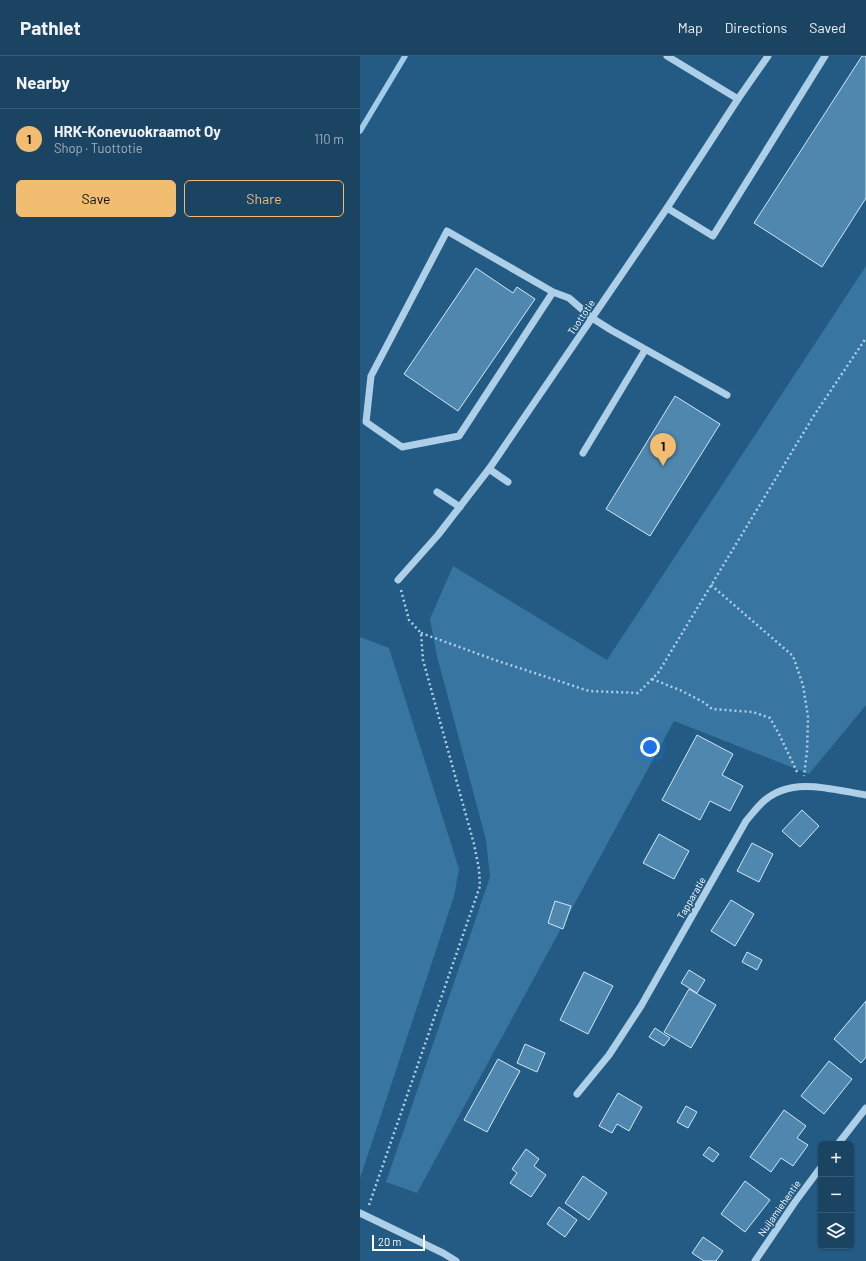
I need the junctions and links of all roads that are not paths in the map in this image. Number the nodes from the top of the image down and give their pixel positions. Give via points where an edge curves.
1 (768, 56) edge
2 (825, 56) edge
3 (669, 57) edge
4 (738, 99) junction
5 (667, 208) junction
6 (553, 292) junction
7 (592, 318) junction
8 (645, 350) junction
9 (727, 395) dead end
10 (583, 453) dead end
11 (488, 470) junction
12 (508, 482) dead end
13 (437, 492) dead end
14 (460, 507) junction
15 (398, 580) road end
16 (866, 795) edge
17 (577, 1094) dead end
18 (866, 1108) edge
19 (840, 1141) edge
20 (818, 1171) edge
21 (363, 1214) edge
22 (456, 1261) edge
23 (755, 1261) edge

1 - 4 street, Tuottotie
2 - 5 street via 714,236
3 - 4 street
4 - 5 street, Tuottotie
5 - 7 street, Tuottotie
6 - 6 street via 447,231 372,376 366,422 402,447 459,436
6 - 7 street via 569,298
7 - 8 street
7 - 11 street, Tuottotie
8 - 9 street
8 - 10 street
11 - 12 street
11 - 14 street, Tuottotie
13 - 14 street
14 - 15 street, Tuottotie
16 - 17 street, Tapparatie via 794,786 784,788 765,799 746,821 641,1006 609,1055
18 - 19 street
20 - 23 street, Nuijamiehentie
21 - 22 street

